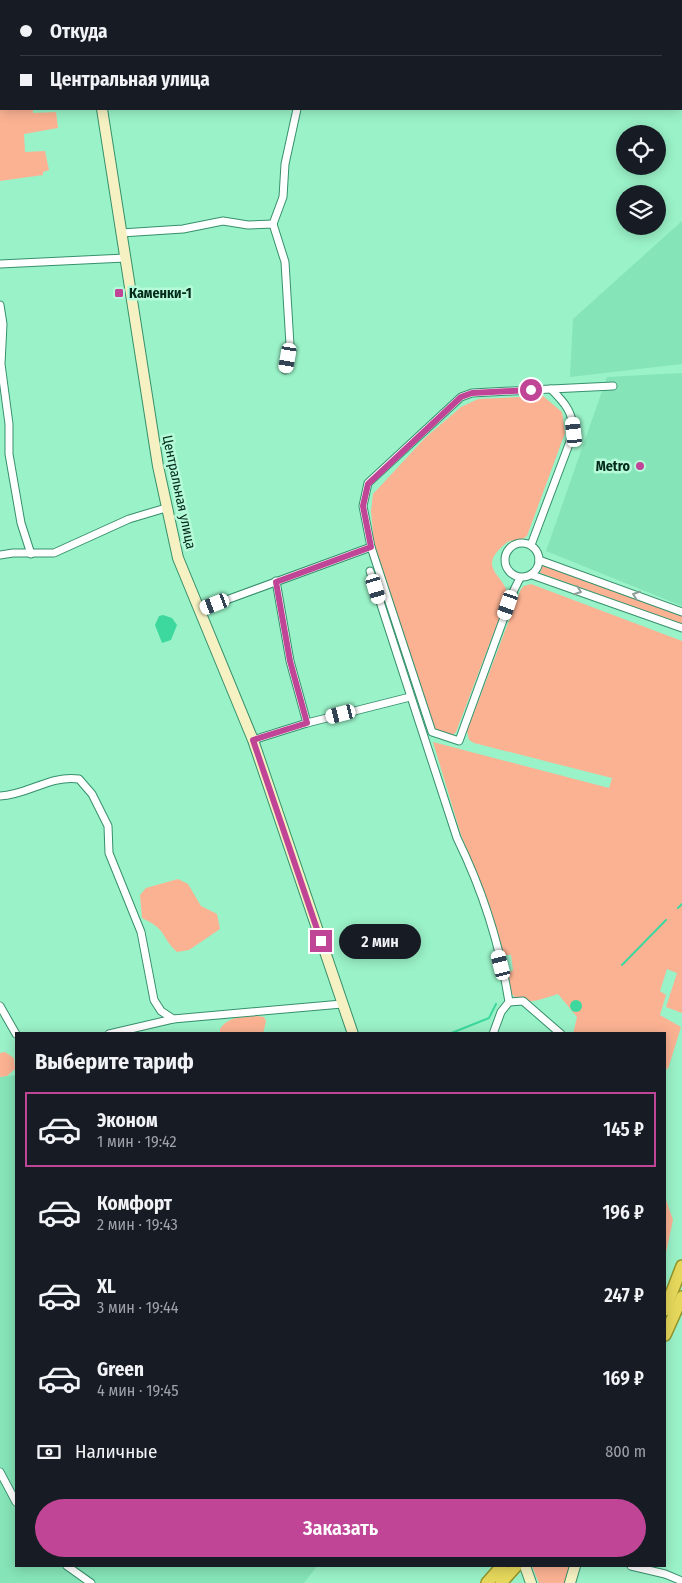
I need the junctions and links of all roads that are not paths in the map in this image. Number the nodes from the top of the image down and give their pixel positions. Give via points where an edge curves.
1 (102, 110) edge
2 (297, 110) edge
3 (273, 224) junction
4 (121, 233) junction
5 (125, 258) junction
6 (0, 264) edge
7 (0, 305) edge
8 (285, 370) dead end
9 (613, 386) dead end
10 (551, 389) junction
11 (166, 508) junction
12 (531, 545) junction
13 (371, 547) junction
14 (31, 554) junction
15 (0, 555) edge
16 (539, 560) junction
17 (370, 571) dead end
18 (532, 575) junction
19 (520, 578) junction
20 (276, 582) junction
21 (199, 610) junction
22 (682, 612) edge
23 (682, 628) edge
24 (410, 697) junction
25 (307, 723) junction
26 (253, 740) junction
27 (0, 796) edge
28 (509, 1002) junction
29 (342, 1004) junction
30 (0, 1006) edge
31 (173, 1019) junction
32 (118, 1032) edge
33 (352, 1032) edge
34 (494, 1032) edge
35 (559, 1032) edge
36 (15, 1033) edge
37 (682, 1266) edge
38 (682, 1297) edge
39 (666, 1307) edge
40 (666, 1333) edge
41 (0, 1472) edge
42 (15, 1500) edge
43 (68, 1567) edge
44 (501, 1567) edge
45 (515, 1567) edge
46 (525, 1567) edge
47 (575, 1567) edge
48 (635, 1567) edge
49 (682, 1581) edge
50 (89, 1583) edge
51 (487, 1583) edge
52 (501, 1583) edge
53 (531, 1583) edge
54 (570, 1583) edge

1 - 4 main road, Центральная улица
2 - 3 street via 285,164 283,197
3 - 4 street via 223,221 182,230
3 - 8 street via 286,262 290,346
4 - 5 main road, Центральная улица
5 - 6 street
5 - 11 main road, Центральная улица
7 - 14 street via 4,324 2,364 9,454 21,523
9 - 10 street
10 - 12 street via 568,405 574,432
10 - 13 street via 472,393 461,397 368,484 363,506
11 - 14 street via 129,519 54,553
11 - 21 main road, Центральная улица via 178,558
12 - 16 street via 536,549
12 - 19 street via 521,542 506,551 506,568
13 - 19 street via 432,732 459,741
13 - 20 street
14 - 15 street
16 - 18 street
22 -> 16 street
17 - 24 street
18 - 19 street
18 -> 23 street
20 - 21 street
20 - 25 street via 290,661
21 - 26 main road, Центральная улица
24 - 25 street
24 - 28 street via 457,838 485,903
25 - 26 street
26 - 29 main road, Центральная улица
27 - 31 street via 24,792 45,782 71,778 79,779 92,794 108,826 109,853 141,932 154,1000 161,1011
28 - 34 street via 501,1012
28 - 35 street via 523,1001
29 - 31 street
29 - 33 main road, Центральная улица
30 - 36 street
31 - 32 street
37 - 39 highway
38 - 40 highway
41 - 42 street
43 - 50 street
44 - 51 highway
45 - 52 highway
46 - 53 main road
47 - 54 main road
48 - 49 street

